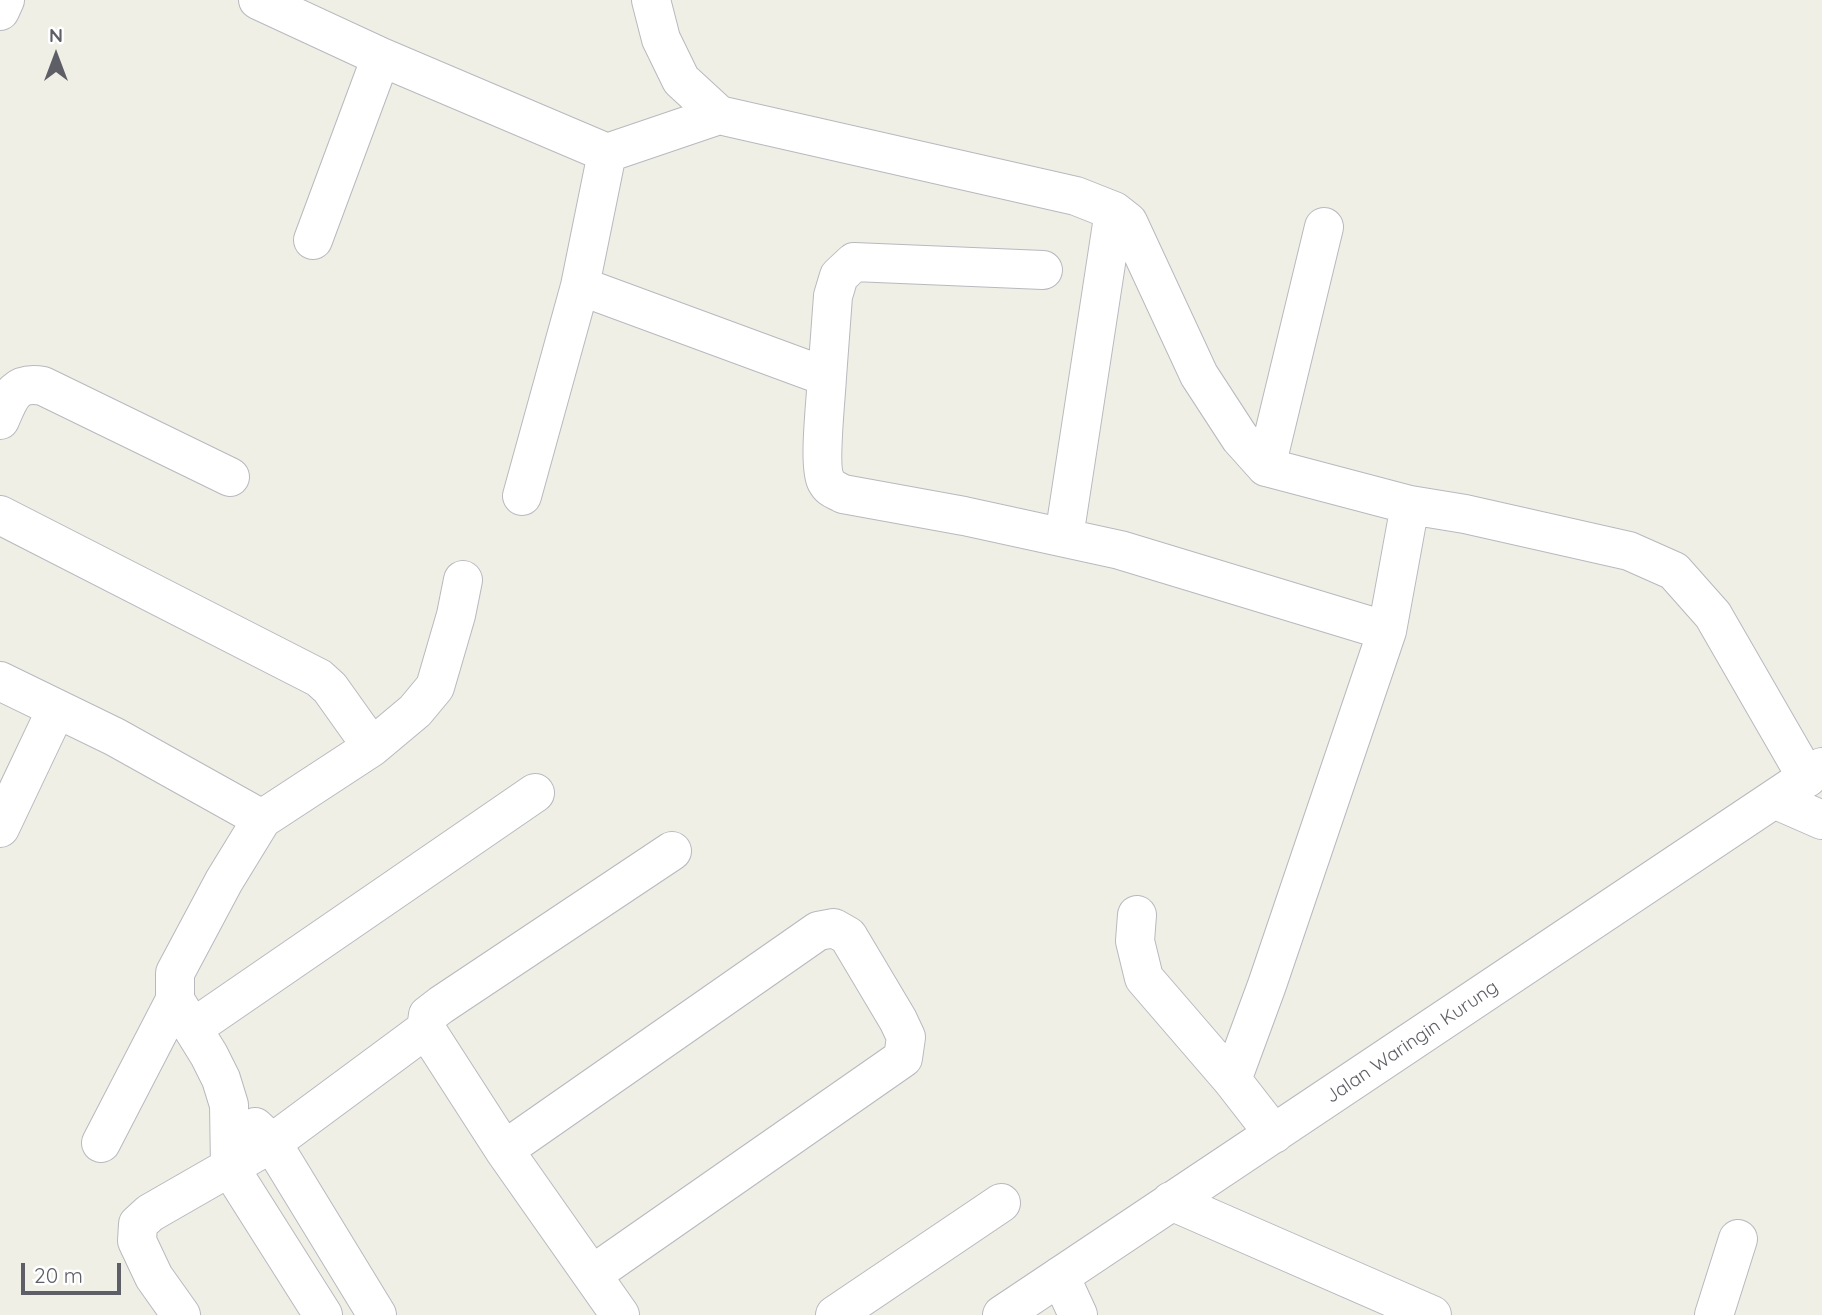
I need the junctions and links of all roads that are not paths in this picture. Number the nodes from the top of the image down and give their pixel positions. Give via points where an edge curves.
1 (5, 0) edge
2 (258, 0) edge
3 (651, 0) edge
4 (0, 11) edge
5 (381, 57) junction
6 (719, 115) junction
7 (607, 153) junction
8 (1114, 211) junction
9 (1324, 227) dead end
10 (313, 240) dead end
11 (1043, 270) dead end
12 (580, 286) junction
13 (827, 377) junction
14 (0, 420) edge
15 (1266, 467) junction
16 (230, 477) dead end
17 (522, 496) dead end
18 (1410, 505) junction
19 (0, 515) edge
20 (1064, 537) junction
21 (463, 580) dead end
22 (1387, 631) junction
23 (0, 681) edge
24 (56, 710) junction
25 (372, 747) junction
26 (1814, 772) edge
27 (535, 793) dead end
28 (1774, 799) junction
29 (262, 820) junction
30 (1822, 820) edge
31 (0, 828) edge
32 (671, 851) dead end
33 (1137, 915) dead end
34 (184, 1014) junction
35 (426, 1029) junction
36 (1233, 1080) junction
37 (229, 1105) junction
38 (1274, 1134) junction
39 (101, 1143) dead end
40 (272, 1143) junction
41 (504, 1150) junction
42 (230, 1168) junction
43 (1171, 1200) junction
44 (1001, 1203) dead end
45 (1738, 1239) dead end
46 (593, 1275) junction
47 (1044, 1294) edge
48 (181, 1315) edge
49 (323, 1315) edge
50 (377, 1315) edge
51 (620, 1315) edge
52 (835, 1315) edge
53 (1002, 1315) edge
54 (1078, 1315) edge
55 (1432, 1315) edge
56 (1714, 1315) edge

1 - 4 street
2 - 5 street
3 - 6 street via 661,39 681,80
5 - 7 street
5 - 10 street
6 - 7 street
6 - 8 street via 1076,196
7 - 12 street
8 - 15 street via 1128,222 1199,375 1240,438
8 - 20 street
9 - 15 street
11 - 13 street via 854,262 839,276 833,296
12 - 13 street
12 - 17 street
13 - 20 street via 822,464 831,489
14 - 16 street via 15,391 23,386 43,386
15 - 18 street
18 - 22 street
18 - 26 street via 1629,551 1674,571 1713,615
19 - 25 street via 319,678
20 - 22 street
21 - 25 street via 435,687 415,711
22 - 36 street
23 - 24 street
24 - 29 street via 115,737
24 - 31 street
25 - 29 street
26 - 28 street, Jalan Waringin Kurung
27 - 34 street
28 - 30 street
28 - 38 street, Jalan Waringin Kurung
29 - 34 street via 175,973 173,987
32 - 35 street via 441,1005 428,1015
33 - 36 street via 1135,941 1144,978
34 - 37 street via 221,1079
34 - 39 street
35 - 40 street
35 - 41 street
36 - 38 street
37 - 40 street
37 - 42 street
38 - 43 street, Jalan Waringin Kurung
40 - 42 street
40 - 50 street
41 - 46 street
41 - 46 street via 818,931 834,928 848,936 906,1037 903,1058
42 - 48 street via 138,1224 136,1241
42 - 49 street
43 - 47 street, Jalan Waringin Kurung
43 - 55 street
44 - 52 street
45 - 56 street
46 - 51 street
47 - 53 street, Jalan Waringin Kurung
47 - 54 street

